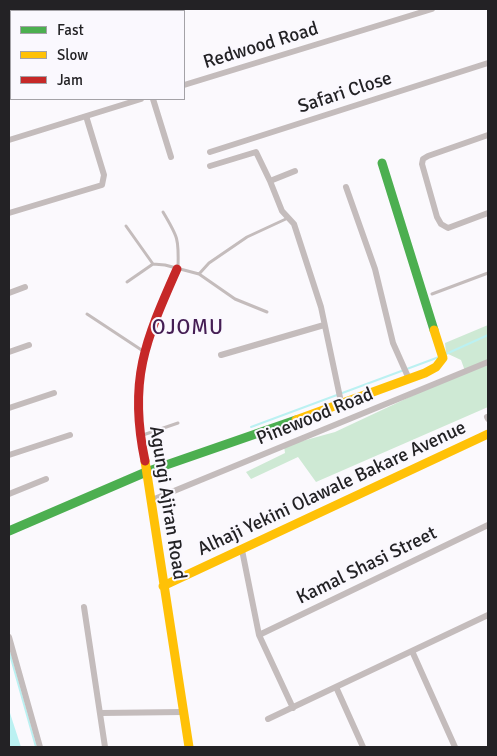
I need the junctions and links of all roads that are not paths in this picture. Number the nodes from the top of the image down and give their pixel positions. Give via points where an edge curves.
1 (432, 9) edge
2 (488, 63) edge
3 (185, 86) edge
4 (138, 100) edge
5 (153, 100) edge
6 (86, 116) junction
7 (488, 135) edge
8 (9, 140) edge
9 (210, 152) dead end
10 (171, 157) dead end
11 (382, 163) dead end
12 (210, 166) dead end
13 (295, 172) dead end
14 (270, 181) junction
15 (346, 187) dead end
16 (164, 212) dead end
17 (9, 213) edge
18 (488, 213) edge
19 (289, 218) junction
20 (126, 226) dead end
21 (153, 264) junction
22 (178, 269) junction
23 (488, 272) edge
24 (199, 274) junction
25 (127, 282) dead end
26 (25, 287) dead end
27 (9, 293) edge
28 (432, 294) dead end
29 (268, 312) dead end
30 (87, 314) dead end
31 (324, 325) junction
32 (29, 345) dead end
33 (143, 351) junction
34 (9, 352) edge
35 (221, 355) dead end
36 (488, 362) edge
37 (406, 373) junction
38 (54, 393) dead end
39 (341, 402) junction
40 (9, 408) edge
41 (178, 423) dead end
42 (488, 434) edge
43 (70, 435) dead end
44 (140, 436) junction
45 (9, 455) edge
46 (146, 472) junction
47 (46, 479) dead end
48 (9, 494) edge
49 (152, 500) junction
50 (488, 525) edge
51 (9, 531) edge
52 (242, 550) junction
53 (163, 586) junction
54 (84, 607) dead end
55 (488, 617) edge
56 (259, 635) junction
57 (9, 637) edge
58 (412, 651) junction
59 (336, 687) junction
60 (293, 708) junction
61 (183, 712) junction
62 (102, 713) junction
63 (268, 719) dead end
64 (40, 747) edge
65 (105, 747) edge
66 (189, 747) edge
67 (363, 747) edge
68 (455, 747) edge

1 - 3 street, Redwood Road
2 - 9 street, Safari Close
4 - 6 street
5 - 10 street
6 - 8 street
6 - 17 street via 104,175 102,185
7 - 18 street via 428,156 422,164 441,224 448,228
11 - 37 street via 442,355 436,367
12 - 14 street via 256,152
13 - 14 street
14 - 19 street via 282,211
15 - 37 street via 375,269 393,343
16 - 22 lane via 177,235
19 - 24 lane via 247,238 209,263
19 - 31 street via 294,224
20 - 21 lane
21 - 22 lane
21 - 25 lane
22 - 24 lane
22 - 33 street, Agungi Ajiran Road
23 - 28 lane
24 - 29 lane via 235,299
26 - 27 street
30 - 33 lane
31 - 35 street
31 - 39 street
32 - 34 street
33 - 44 street, Agungi Ajiran Road via 137,398
36 - 49 street, Pinewood Road
37 - 39 street
38 - 40 street
39 - 46 street
41 - 44 lane
42 - 52 street, Alhaji Yekini Olawale Bakare Avenue
43 - 45 street
44 - 46 street, Agungi Ajiran Road
46 - 49 street, Agungi Ajiran Road
46 - 51 street
47 - 48 street
49 - 53 street, Agungi Ajiran Road
50 - 56 street, Kamal Shasi Street
52 - 53 street, Alhaji Yekini Olawale Bakare Avenue
52 - 56 street
53 - 61 street, Agungi Ajiran Road
54 - 62 street
55 - 58 street
56 - 60 street
57 - 64 street
58 - 59 street
58 - 68 street
59 - 60 street
59 - 67 street
60 - 63 street
61 - 62 street
61 - 66 street, Agungi Ajiran Road
62 - 65 street

